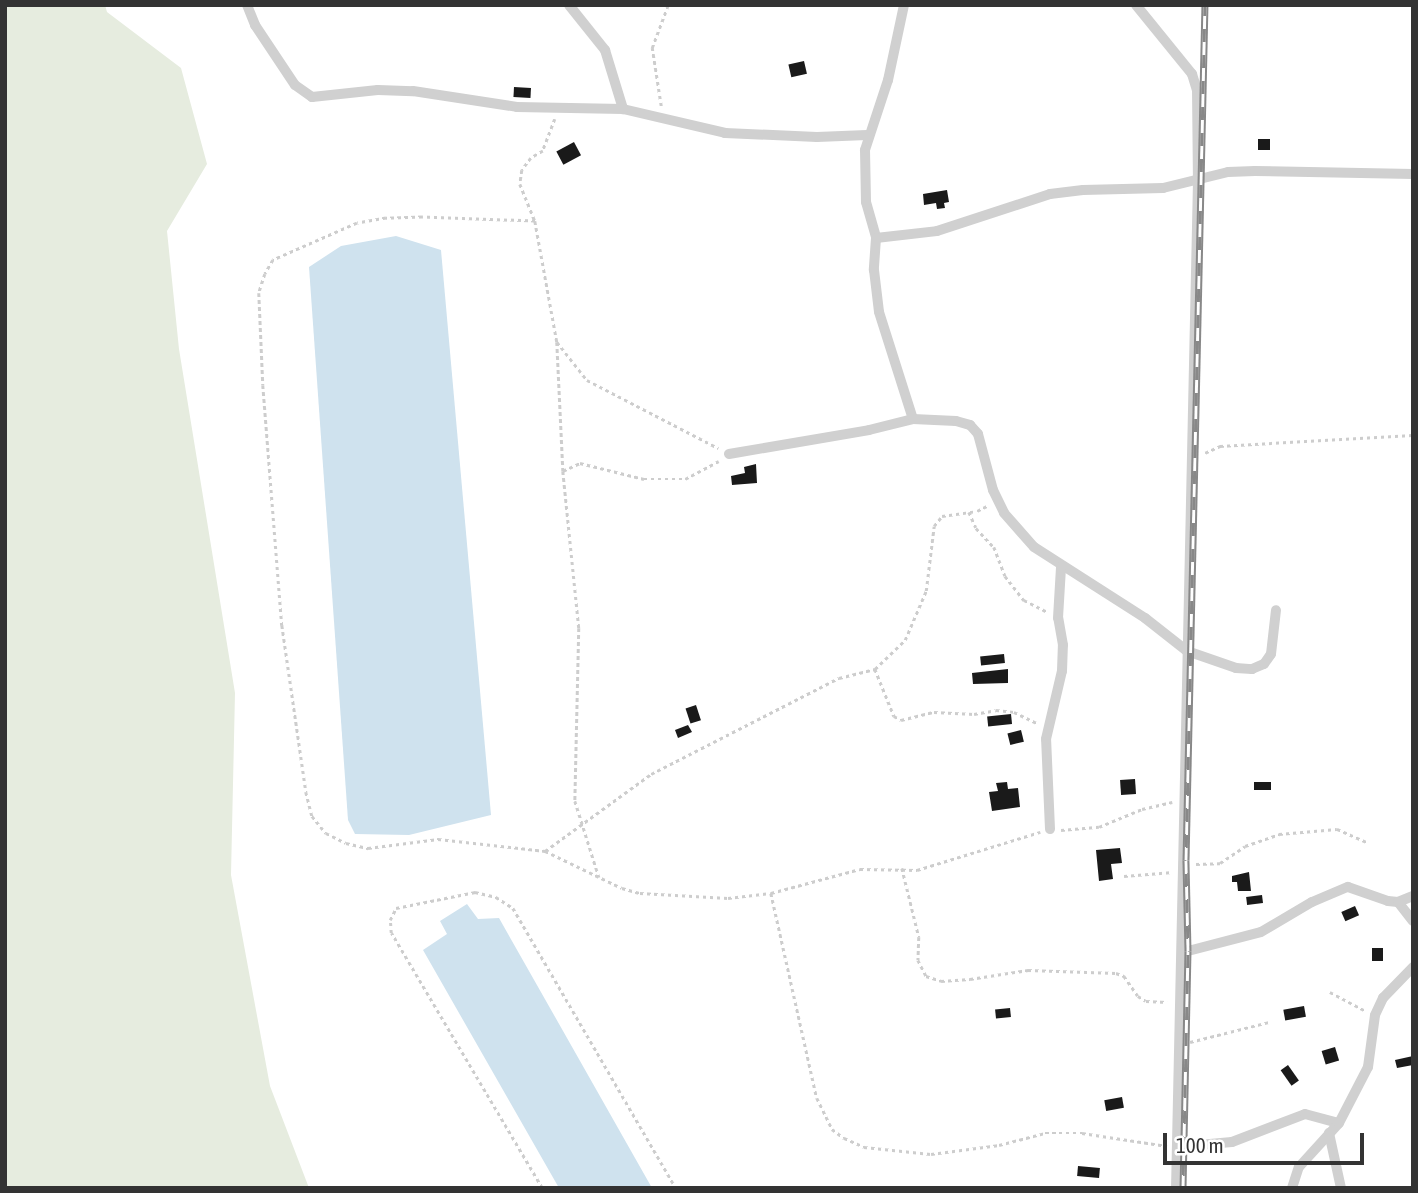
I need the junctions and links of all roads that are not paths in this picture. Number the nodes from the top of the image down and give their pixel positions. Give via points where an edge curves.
1 (247, 5) edge
2 (569, 5) edge
3 (904, 5) edge
4 (1136, 5) edge
5 (623, 109) junction
6 (867, 135) junction
7 (1413, 174) edge
8 (1198, 181) junction
9 (876, 238) junction
10 (913, 419) junction
11 (729, 454) road end
12 (1061, 567) junction
13 (1276, 610) dead end
14 (1187, 651) junction
15 (1049, 829) dead end
16 (1413, 896) edge
17 (1398, 902) junction
18 (1413, 921) edge
19 (1182, 949) junction
20 (1413, 967) edge
21 (1339, 1123) junction
22 (1329, 1132) junction
23 (1177, 1147) junction
24 (1176, 1188) edge
25 (1292, 1188) edge
26 (1342, 1188) edge

1 - 5 street via 295,85 312,97 405,91 517,107
2 - 5 street via 605,50
3 - 6 street via 888,80
4 - 8 street via 1192,74 1197,90
5 - 6 street via 725,133
6 - 9 street via 866,202
7 - 8 street via 1255,171 1228,172
8 - 9 street via 1163,188 1051,194 964,225
8 - 14 street
9 - 10 street via 879,312
10 - 11 street
10 - 12 street via 970,425 978,434 987,476 1004,513 1034,547
12 - 14 street via 1145,618
12 - 15 street via 1062,671 1047,728
13 - 14 street via 1271,654 1264,664 1236,668
14 - 19 street
16 - 17 street
17 - 18 street
17 - 19 street via 1348,887 1268,929
19 - 23 street
20 - 21 street via 1392,985 1374,1014 1368,1067
21 - 22 street
21 - 23 street via 1305,1114 1232,1142
22 - 25 street via 1299,1167
22 - 26 street
23 - 24 street

